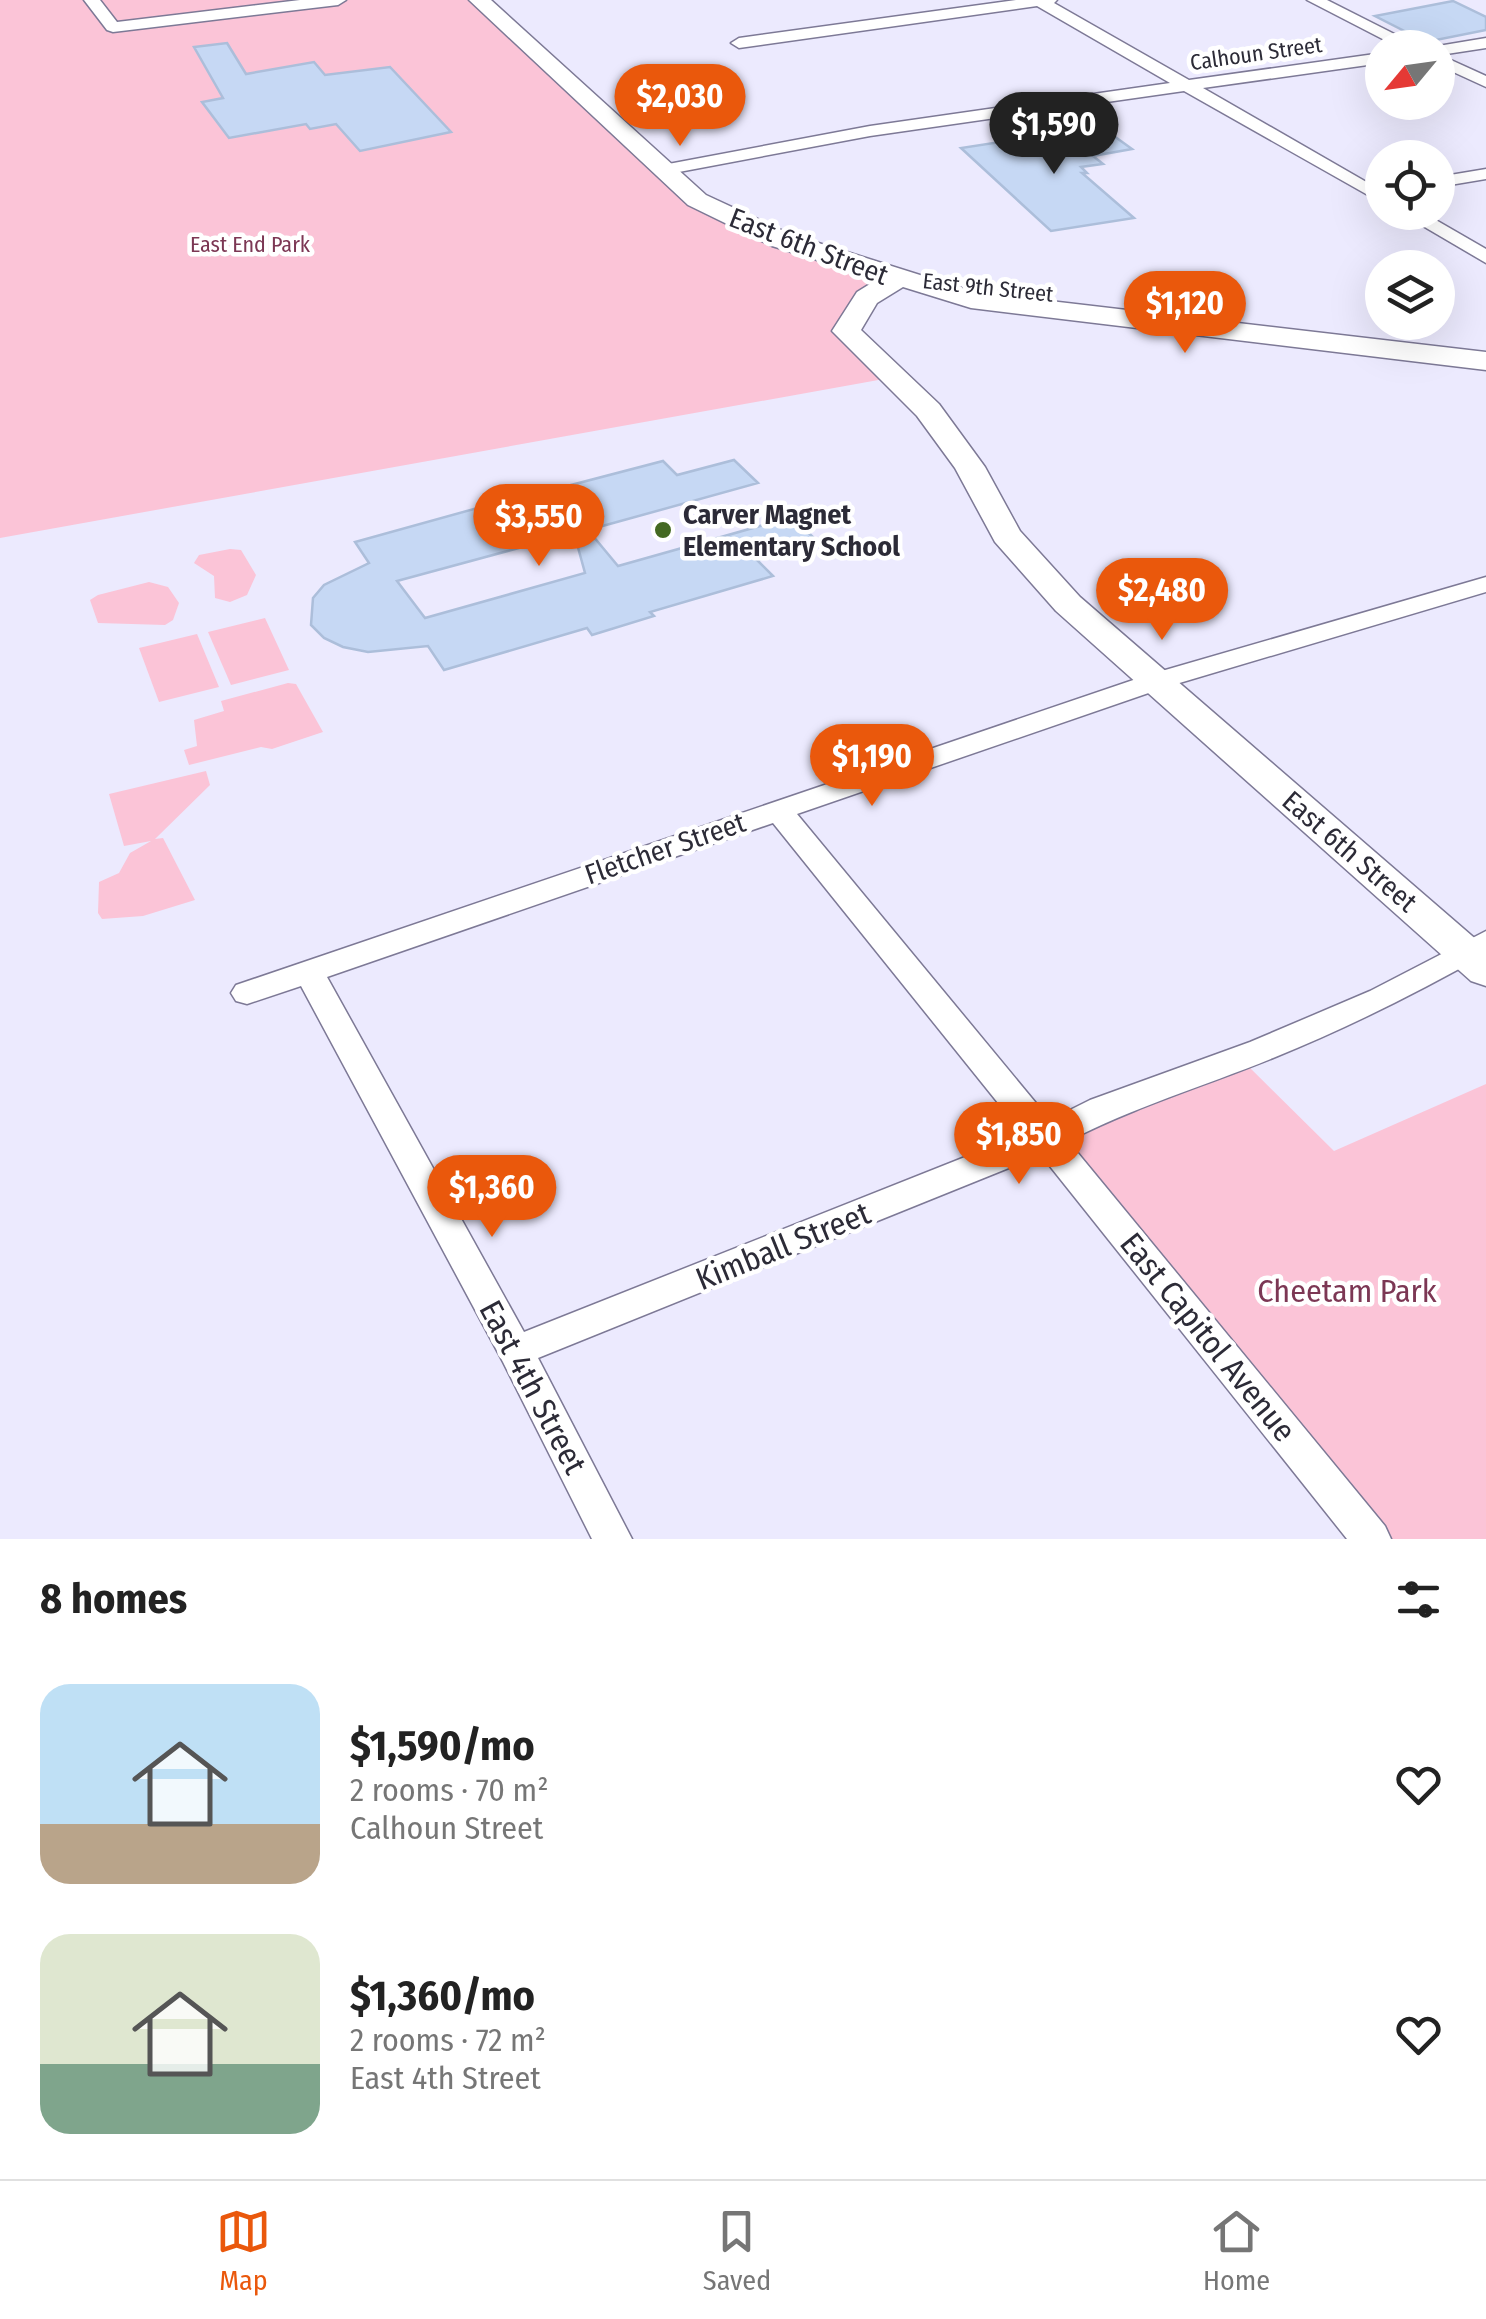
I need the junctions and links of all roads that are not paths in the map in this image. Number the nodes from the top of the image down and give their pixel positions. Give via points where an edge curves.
1 (92, 0) edge
2 (338, 0) edge
3 (479, 0) edge
4 (1049, 0) edge
5 (1315, 0) edge
6 (1038, 1) edge
7 (1377, 30) edge
8 (739, 43) dead end
9 (1486, 43) edge
10 (1455, 48) edge
11 (1365, 60) edge
12 (1455, 67) edge
13 (1486, 82) edge
14 (1187, 86) junction
15 (663, 170) junction
16 (1486, 174) edge
17 (1455, 179) edge
18 (1365, 186) edge
19 (1439, 230) edge
20 (1486, 257) edge
21 (900, 277) junction
22 (1486, 344) edge
23 (1486, 361) edge
24 (1486, 584) edge
25 (1157, 681) junction
26 (778, 810) junction
27 (1478, 954) edge
28 (310, 973) junction
29 (246, 993) dead end
30 (1044, 1140) junction
31 (516, 1351) junction
32 (612, 1539) edge
33 (1371, 1539) edge

1 - 2 street via 114,27
3 - 15 main road, East 6th Street
4 - 6 street
5 - 7 street
6 - 8 street
6 - 14 street
9 - 10 street
11 - 14 street, Calhoun Street
12 - 13 street
14 - 15 street, Calhoun Street
14 - 18 street
15 - 21 main road, East 6th Street via 697,200 781,240
16 - 17 street
19 - 20 street
21 - 22 main road, East 9th Street
21 - 23 main road, East 9th Street via 971,300
21 - 25 main road, East 6th Street via 867,298 846,331 951,438 1000,526 1034,569
24 - 25 street, Fletcher Street
25 - 26 street, Fletcher Street
25 - 27 main road, East 6th Street
26 - 28 street, Fletcher Street
26 - 30 street, East Capitol Avenue
27 - 30 street, Kimball Street
28 - 29 street, Fletcher Street
28 - 31 street, East 4th Street
30 - 31 street, Kimball Street
30 - 33 street, East Capitol Avenue
31 - 32 street, East 4th Street

